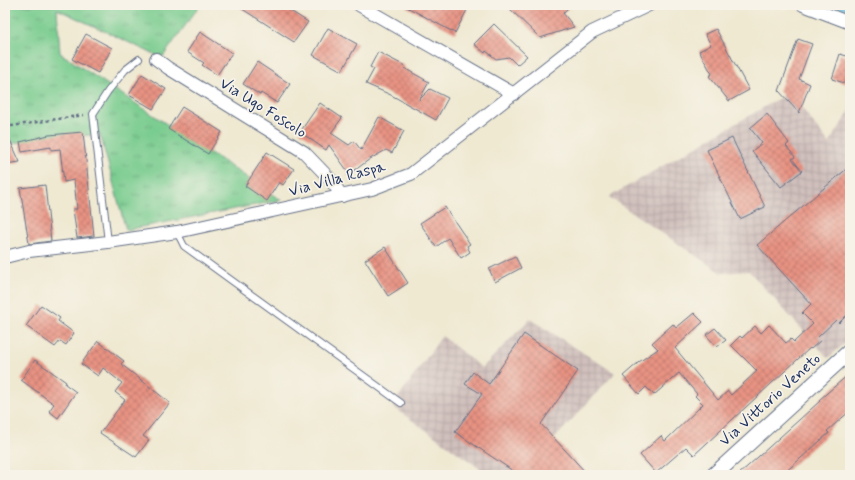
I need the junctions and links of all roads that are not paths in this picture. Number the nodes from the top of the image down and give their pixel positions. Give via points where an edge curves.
1 (359, 5) edge
2 (649, 5) edge
3 (803, 5) edge
4 (850, 23) edge
5 (139, 59) dead end
6 (156, 59) dead end
7 (514, 94) junction
8 (342, 196) junction
9 (177, 232) junction
10 (108, 242) junction
11 (5, 257) edge
12 (850, 351) edge
13 (401, 403) dead end
14 (714, 475) edge

1 - 7 street
2 - 7 street, Via Villa Raspa via 592,32
3 - 4 street
5 - 10 lane via 125,70 93,114
6 - 8 street, Via Ugo Foscolo via 304,152 330,179
7 - 8 street, Via Villa Raspa via 411,174 372,189
8 - 9 street, Via Villa Raspa
9 - 10 street, Via Villa Raspa
9 - 13 lane via 184,246
10 - 11 street, Via Villa Raspa
12 - 14 street, Via Vittorio Veneto

